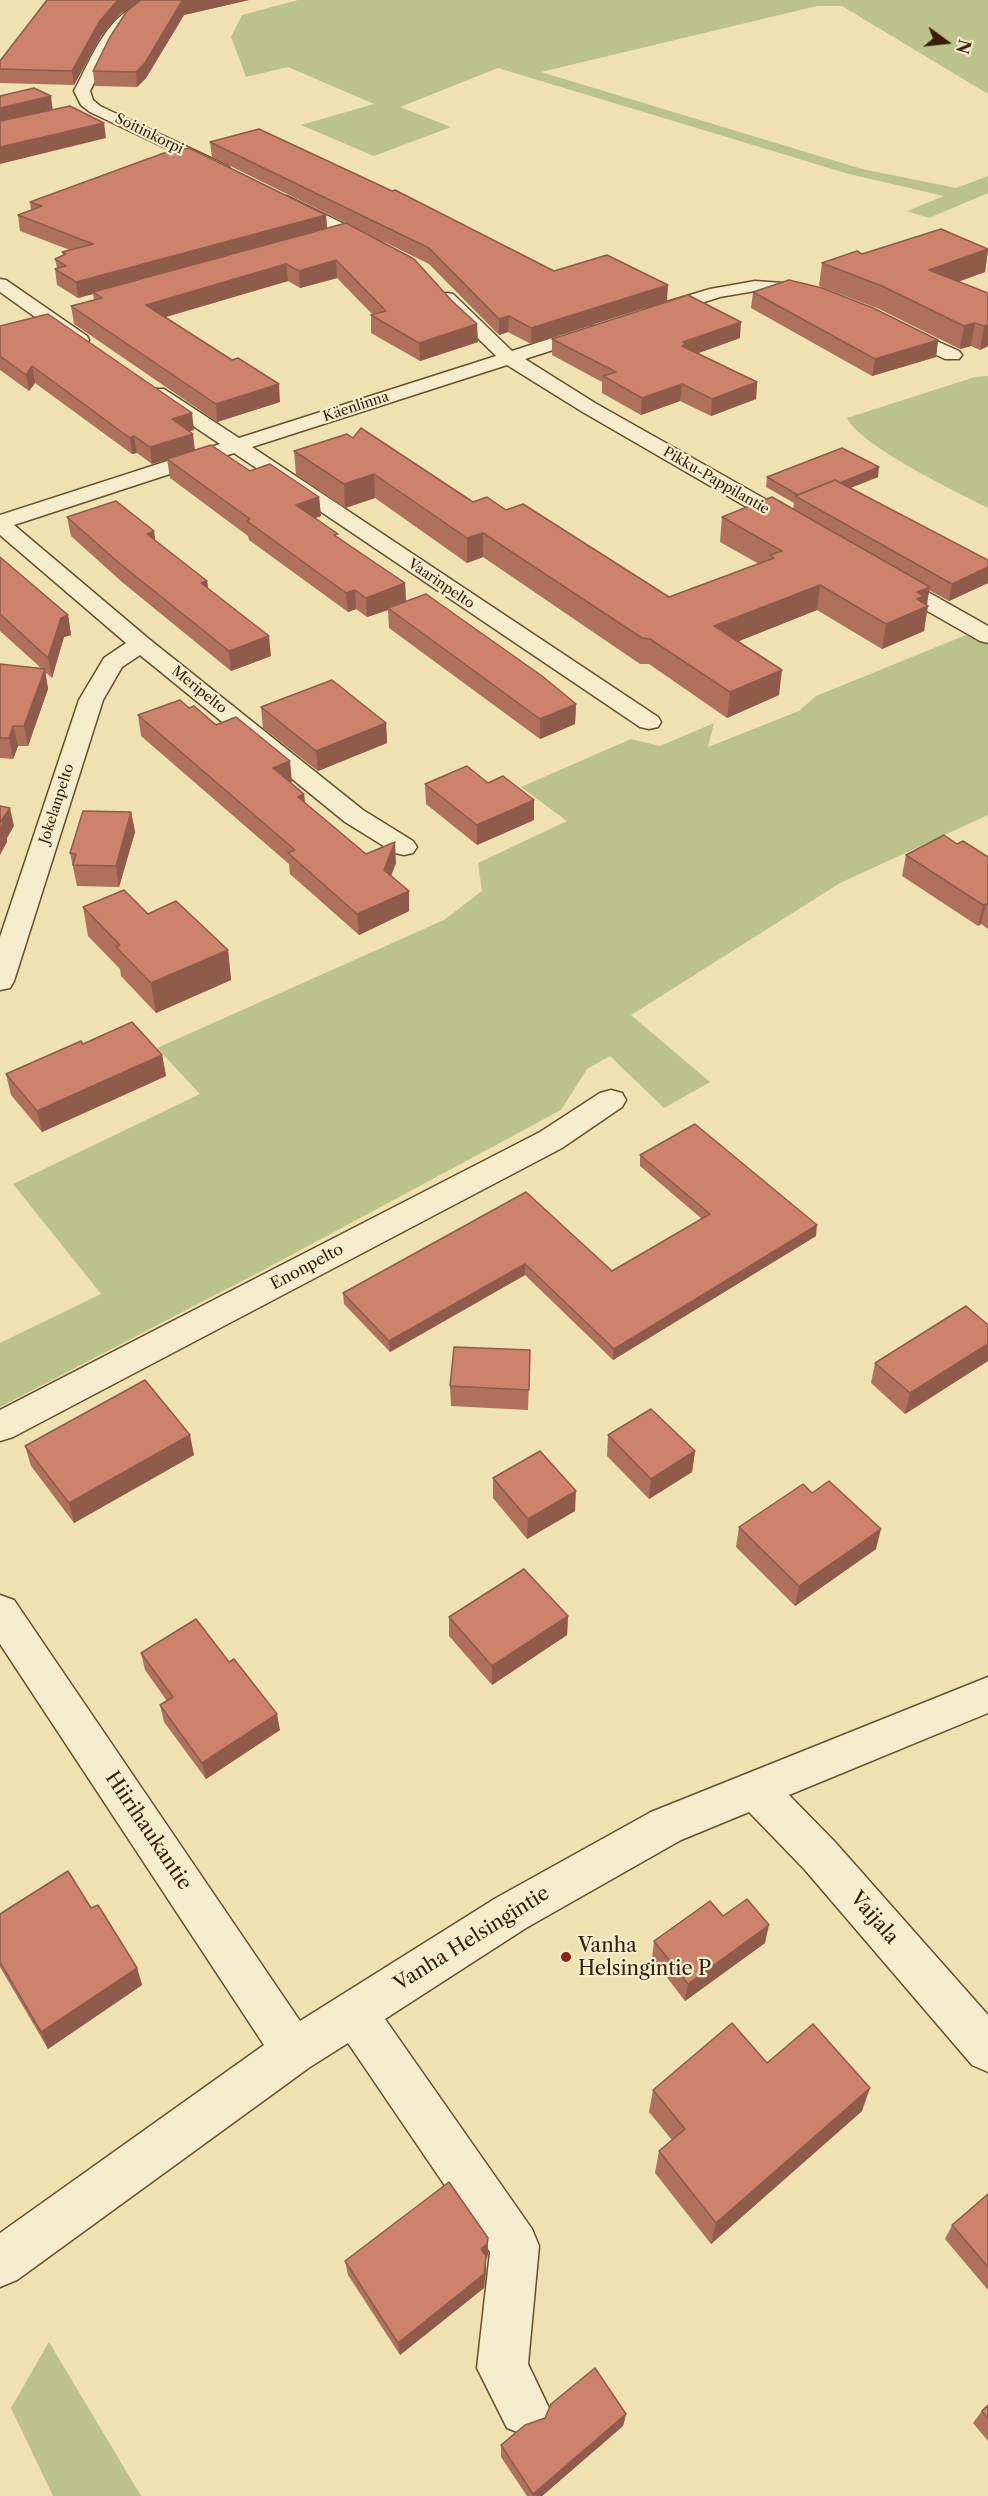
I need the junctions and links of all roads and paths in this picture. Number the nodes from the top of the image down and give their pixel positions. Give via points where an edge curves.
1 (164, 0) edge
2 (95, 109) junction
3 (74, 114) edge
4 (232, 174) edge
5 (274, 195) edge
6 (349, 232) junction
7 (319, 239) edge
8 (391, 254) edge
9 (0, 285) edge
10 (437, 288) edge
11 (839, 303) edge
12 (69, 309) dead end
13 (46, 316) junction
14 (633, 319) edge
15 (23, 322) edge
16 (880, 322) edge
17 (610, 326) edge
18 (93, 348) edge
19 (952, 355) dead end
20 (509, 358) junction
21 (140, 381) edge
22 (234, 446) junction
23 (0, 523) edge
24 (815, 537) edge
25 (866, 566) edge
26 (988, 636) edge
27 (141, 644) junction
28 (649, 722) dead end
29 (404, 847) dead end
30 (0, 981) edge
31 (611, 1100) dead end
32 (0, 1427) edge
33 (0, 1612) edge
34 (988, 1695) edge
35 (756, 1791) junction
36 (354, 2013) junction
37 (988, 2049) edge
38 (294, 2051) junction
39 (0, 2263) edge
40 (525, 2410) dead end

1 - 2 street, Soitinkorpi via 126,15 106,44 82,91 86,102
2 - 3 street
2 - 4 street, Soitinkorpi
5 - 6 street
6 - 7 street
6 - 8 street
9 - 13 street
10 - 20 street
11 - 14 street via 803,290 765,284 712,293
12 - 13 street
13 - 15 street
13 - 18 street
16 - 19 street
17 - 20 street, Käenlinna
20 - 22 street, Käenlinna
20 - 24 street, Pikku-Pappilantie
21 - 22 street, Vaarinpelto
22 - 23 street, Käenlinna
22 - 28 street, Vaarinpelto
23 - 27 street, Meripelto
25 - 26 street
27 - 29 street, Meripelto via 354,816
27 - 30 street, Jokelanpelto via 112,663 91,700
31 - 32 street, Enonpelto via 551,1140
33 - 38 street, Hiirihaukantie
34 - 35 street, Vanha Helsingintie
35 - 36 street, Vanha Helsingintie via 656,1832 511,1913
35 - 37 street, Vaijala via 820,1856
36 - 38 street, Vanha Helsingintie
36 - 40 street via 515,2246 502,2368
38 - 39 street, Vanha Helsingintie

